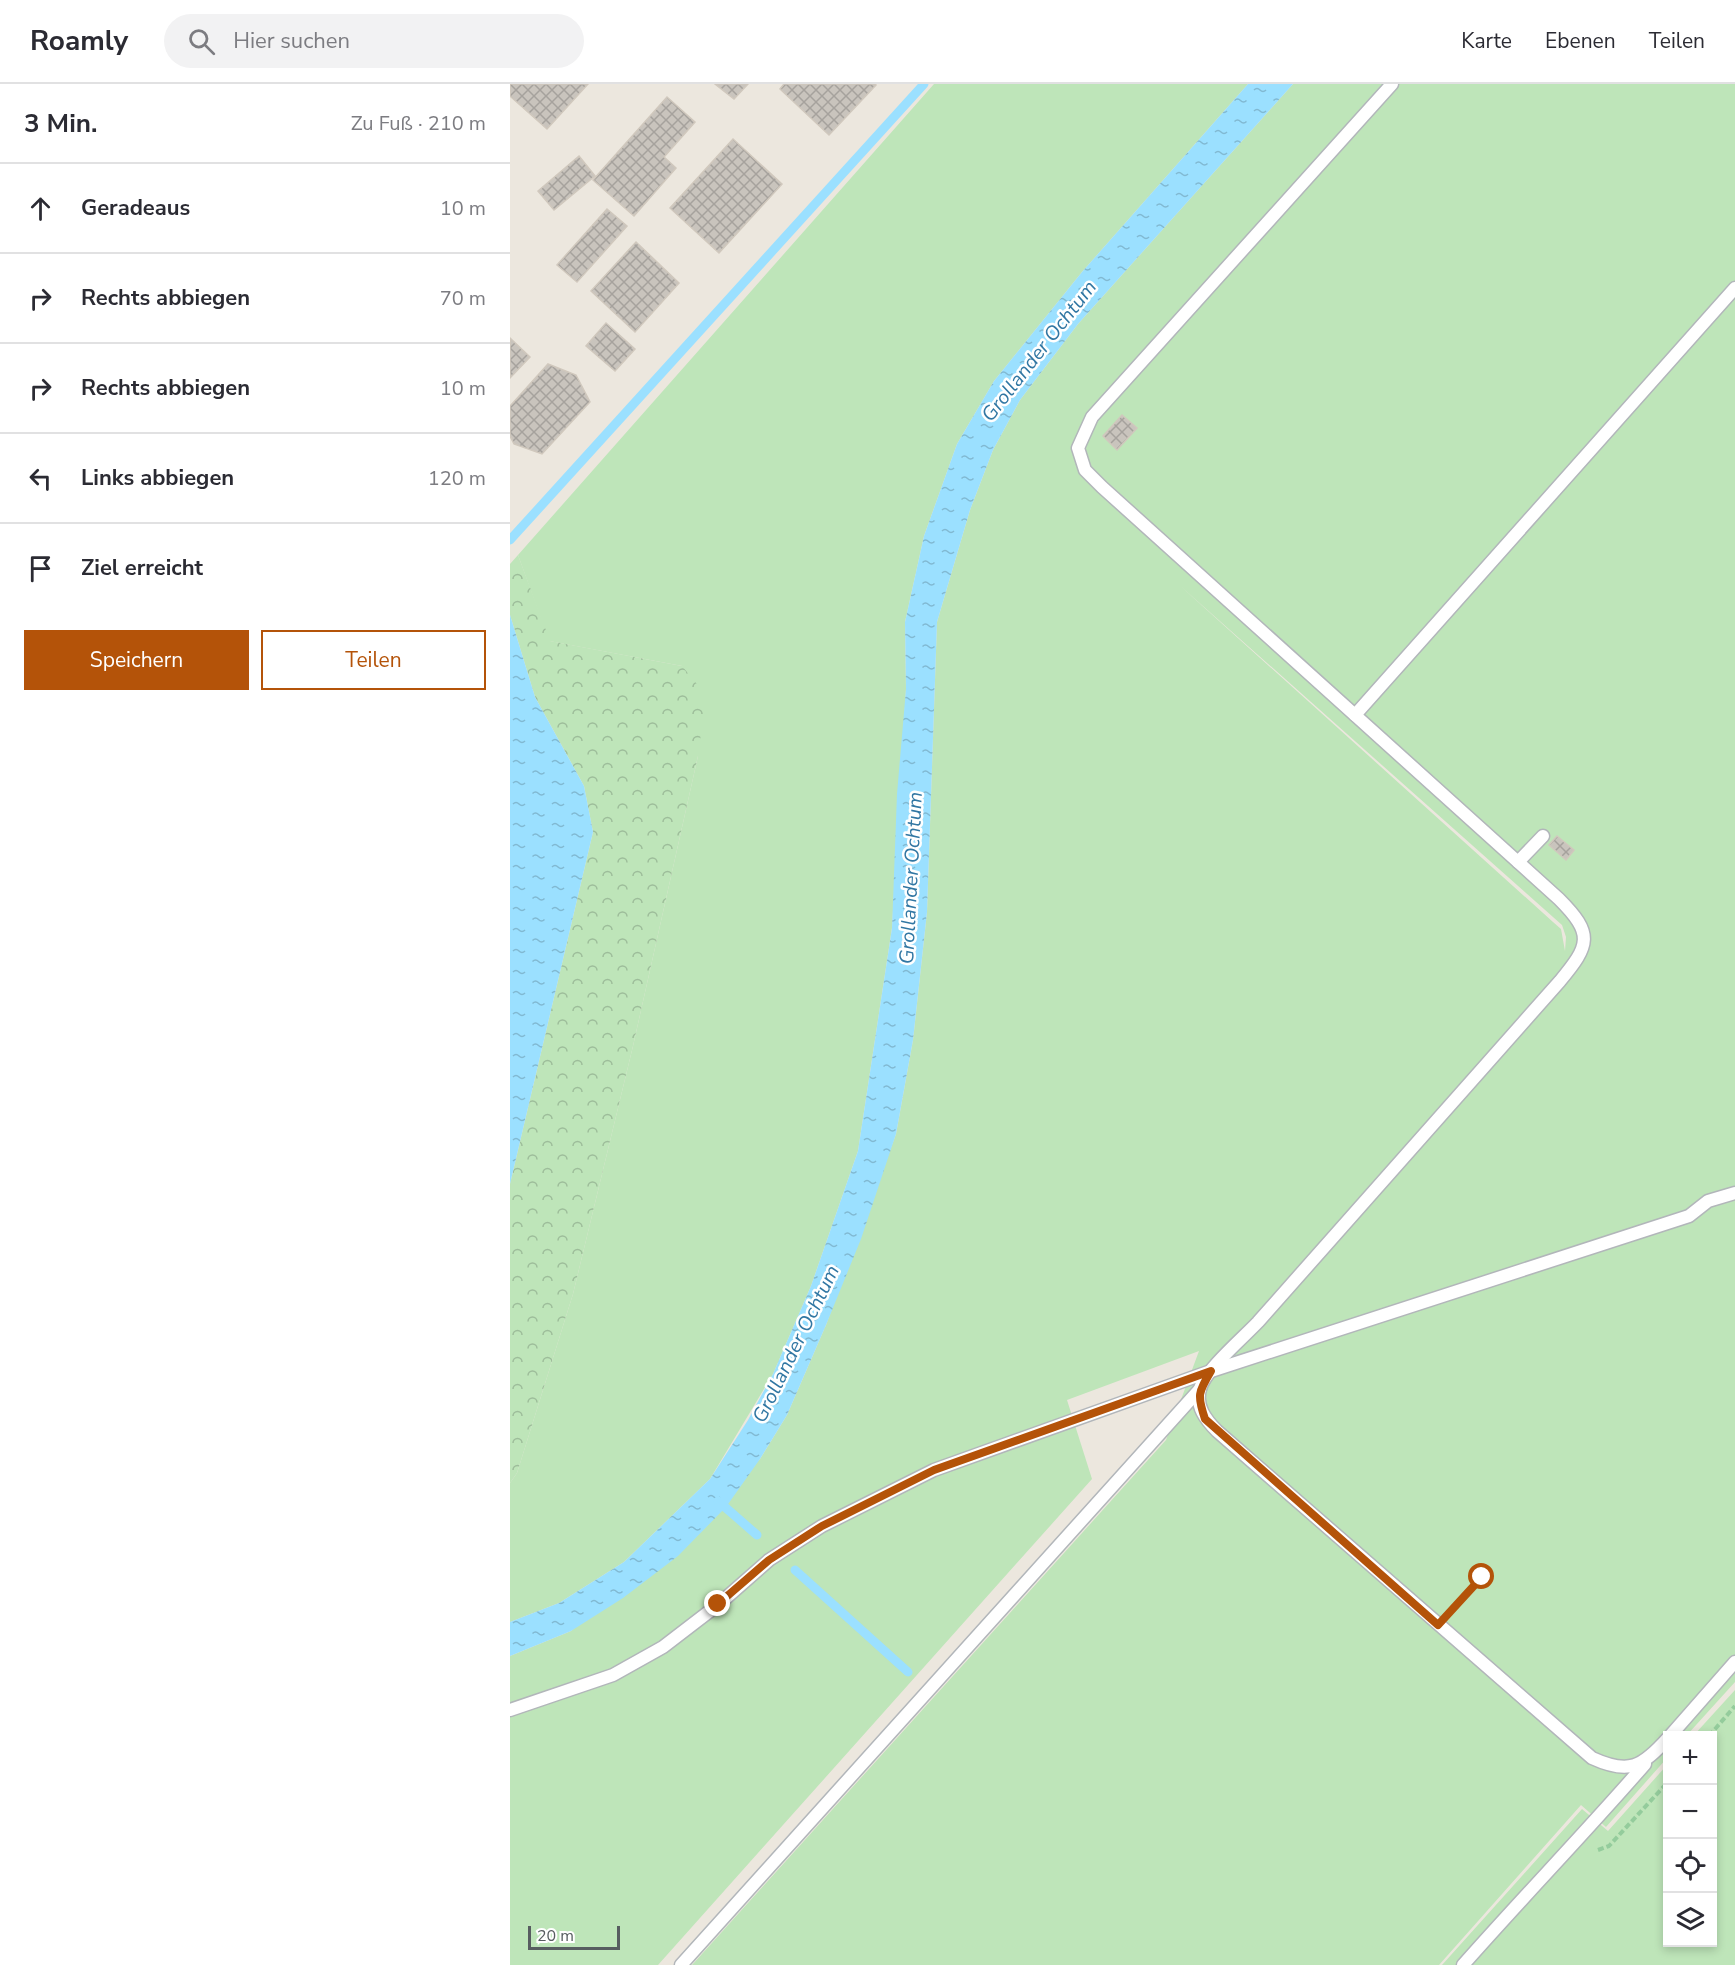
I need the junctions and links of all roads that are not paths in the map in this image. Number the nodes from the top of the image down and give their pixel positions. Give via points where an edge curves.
1 (1392, 84) edge
2 (1735, 288) edge
3 (1355, 715) junction
4 (1543, 836) dead end
5 (1518, 862) junction
6 (1735, 1193) edge
7 (1211, 1371) junction
8 (1200, 1389) junction
9 (1735, 1662) edge
10 (510, 1710) edge
11 (1674, 1731) edge
12 (1663, 1743) edge
13 (1655, 1752) junction
14 (681, 1965) edge
15 (1463, 1965) edge

1 - 3 lane via 1092,417 1078,448 1085,470
2 - 3 lane
3 - 5 lane
4 - 5 lane
5 - 7 lane via 1575,915 1583,929 1584,945 1578,959
6 - 7 lane via 1708,1201 1689,1216
7 - 8 lane
7 - 10 lane via 934,1470 822,1526 777,1554 663,1647 613,1675
8 - 13 lane via 1205,1419 1216,1431 1592,1758 1613,1767 1633,1767
8 - 14 lane
9 - 11 lane
12 - 13 lane
13 - 15 lane

